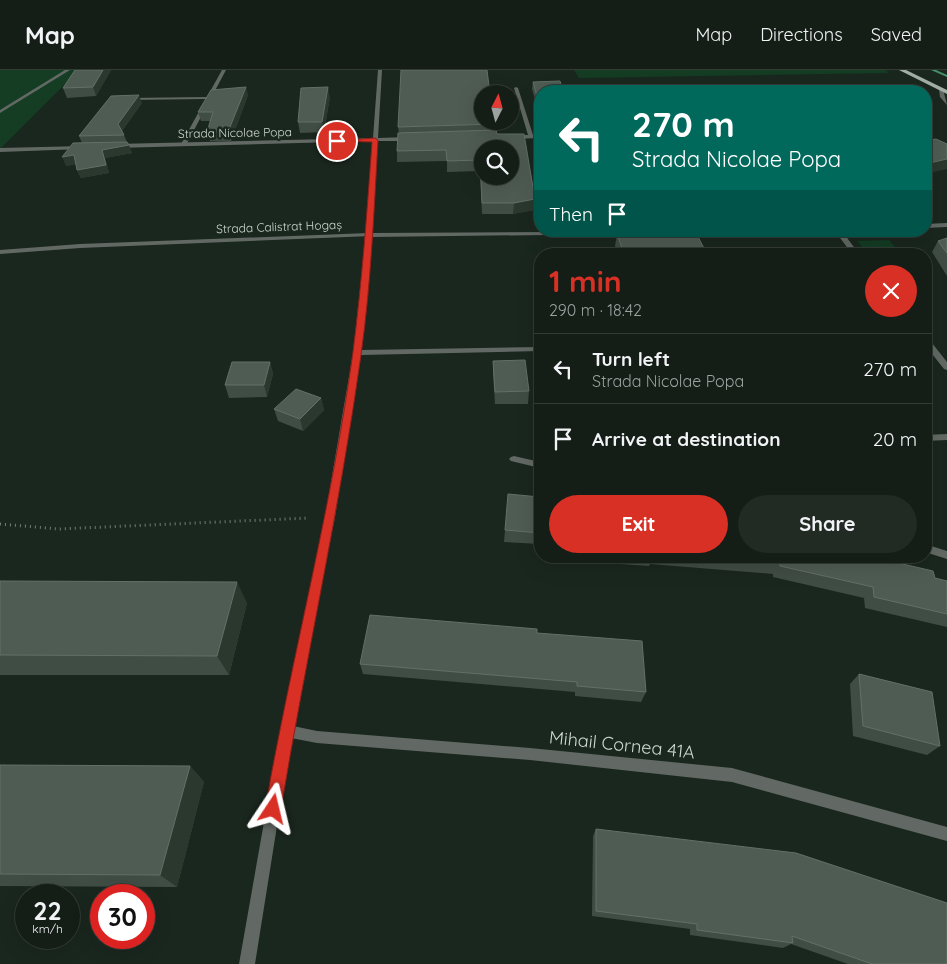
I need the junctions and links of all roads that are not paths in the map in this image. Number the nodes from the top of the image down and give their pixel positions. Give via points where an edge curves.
1 (68, 70) edge
2 (224, 70) edge
3 (380, 70) edge
4 (902, 70) edge
5 (940, 89) junction
6 (947, 92) edge
7 (209, 98) junction
8 (519, 98) edge
9 (121, 99) edge
10 (947, 104) edge
11 (0, 112) edge
12 (531, 136) joint
13 (502, 137) edge
14 (414, 139) edge
15 (375, 140) junction
16 (184, 144) junction
17 (87, 147) edge
18 (107, 147) edge
19 (0, 150) edge
20 (947, 225) edge
21 (932, 226) edge
22 (534, 233) edge
23 (369, 235) junction
24 (843, 237) edge
25 (851, 248) edge
26 (0, 252) edge
27 (932, 348) edge
28 (534, 350) edge
29 (357, 353) junction
30 (947, 367) edge
31 (947, 437) edge
32 (932, 438) edge
33 (514, 459) dead end
34 (534, 463) edge
35 (932, 550) edge
36 (947, 555) edge
37 (286, 731) junction
38 (947, 834) edge
39 (247, 964) edge

1 - 11 street
2 - 7 street
3 - 15 street
4 - 5 main road
5 - 6 main road
5 - 10 street
7 - 9 street
7 - 16 street
8 - 12 street
12 - 13 street
14 - 15 street, Strada Nicolae Popa
15 - 16 street, Strada Nicolae Popa
15 - 23 street
16 - 18 street, Strada Nicolae Popa
17 - 19 street
20 - 21 street
22 - 23 street, Strada Calistrat Hogaș
23 - 26 street, Strada Calistrat Hogaș
23 - 29 street
24 - 25 street
27 - 30 street
28 - 29 street
29 - 37 street via 330,517
31 - 32 street
33 - 34 street
35 - 36 street
37 - 38 street, Mihail Cornea 41A via 317,737 732,775
37 - 39 street

